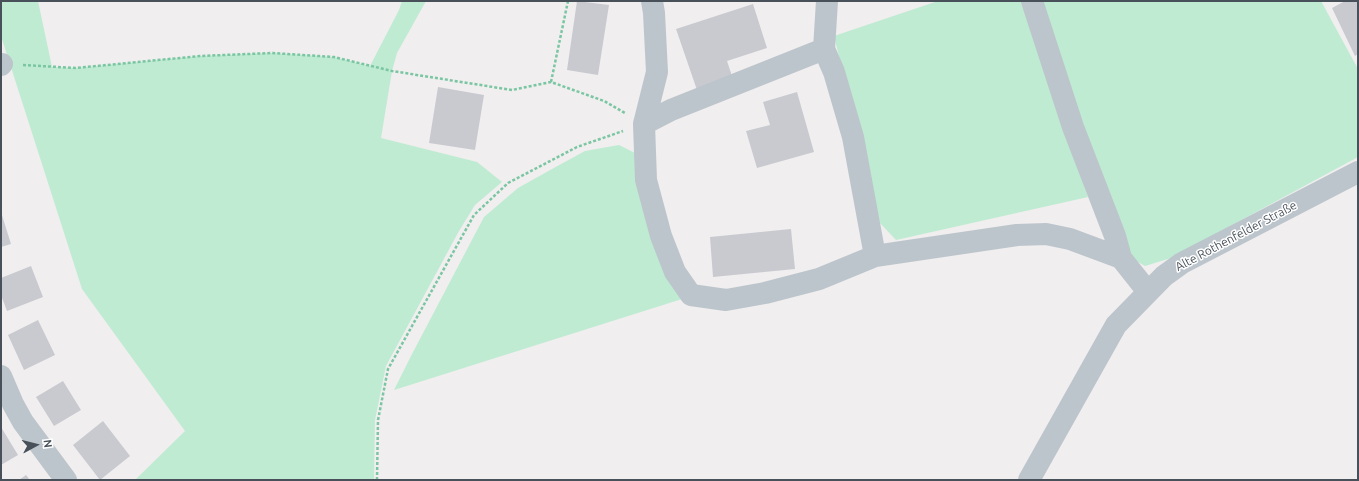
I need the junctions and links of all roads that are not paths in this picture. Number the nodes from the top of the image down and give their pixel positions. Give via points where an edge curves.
1 (652, 1) edge
2 (827, 1) edge
3 (1032, 1) edge
4 (824, 49) junction
5 (644, 124) junction
6 (1358, 172) edge
7 (875, 256) junction
8 (1121, 258) junction
9 (1148, 292) junction
10 (1, 376) edge
11 (66, 480) edge
12 (1029, 480) edge

1 - 5 street via 657,72
2 - 4 street
3 - 8 street via 1073,128
4 - 5 street via 671,110
4 - 7 street via 834,72 853,136
5 - 7 street via 646,180 661,236 675,272 691,295 726,300 765,293 819,279
6 - 9 street, Alte Rothenfelder Straße via 1182,263
7 - 8 street via 1017,235 1046,234 1070,239
8 - 9 street
9 - 12 street, Alte Rothenfelder Straße via 1116,325
10 - 11 street via 23,422

